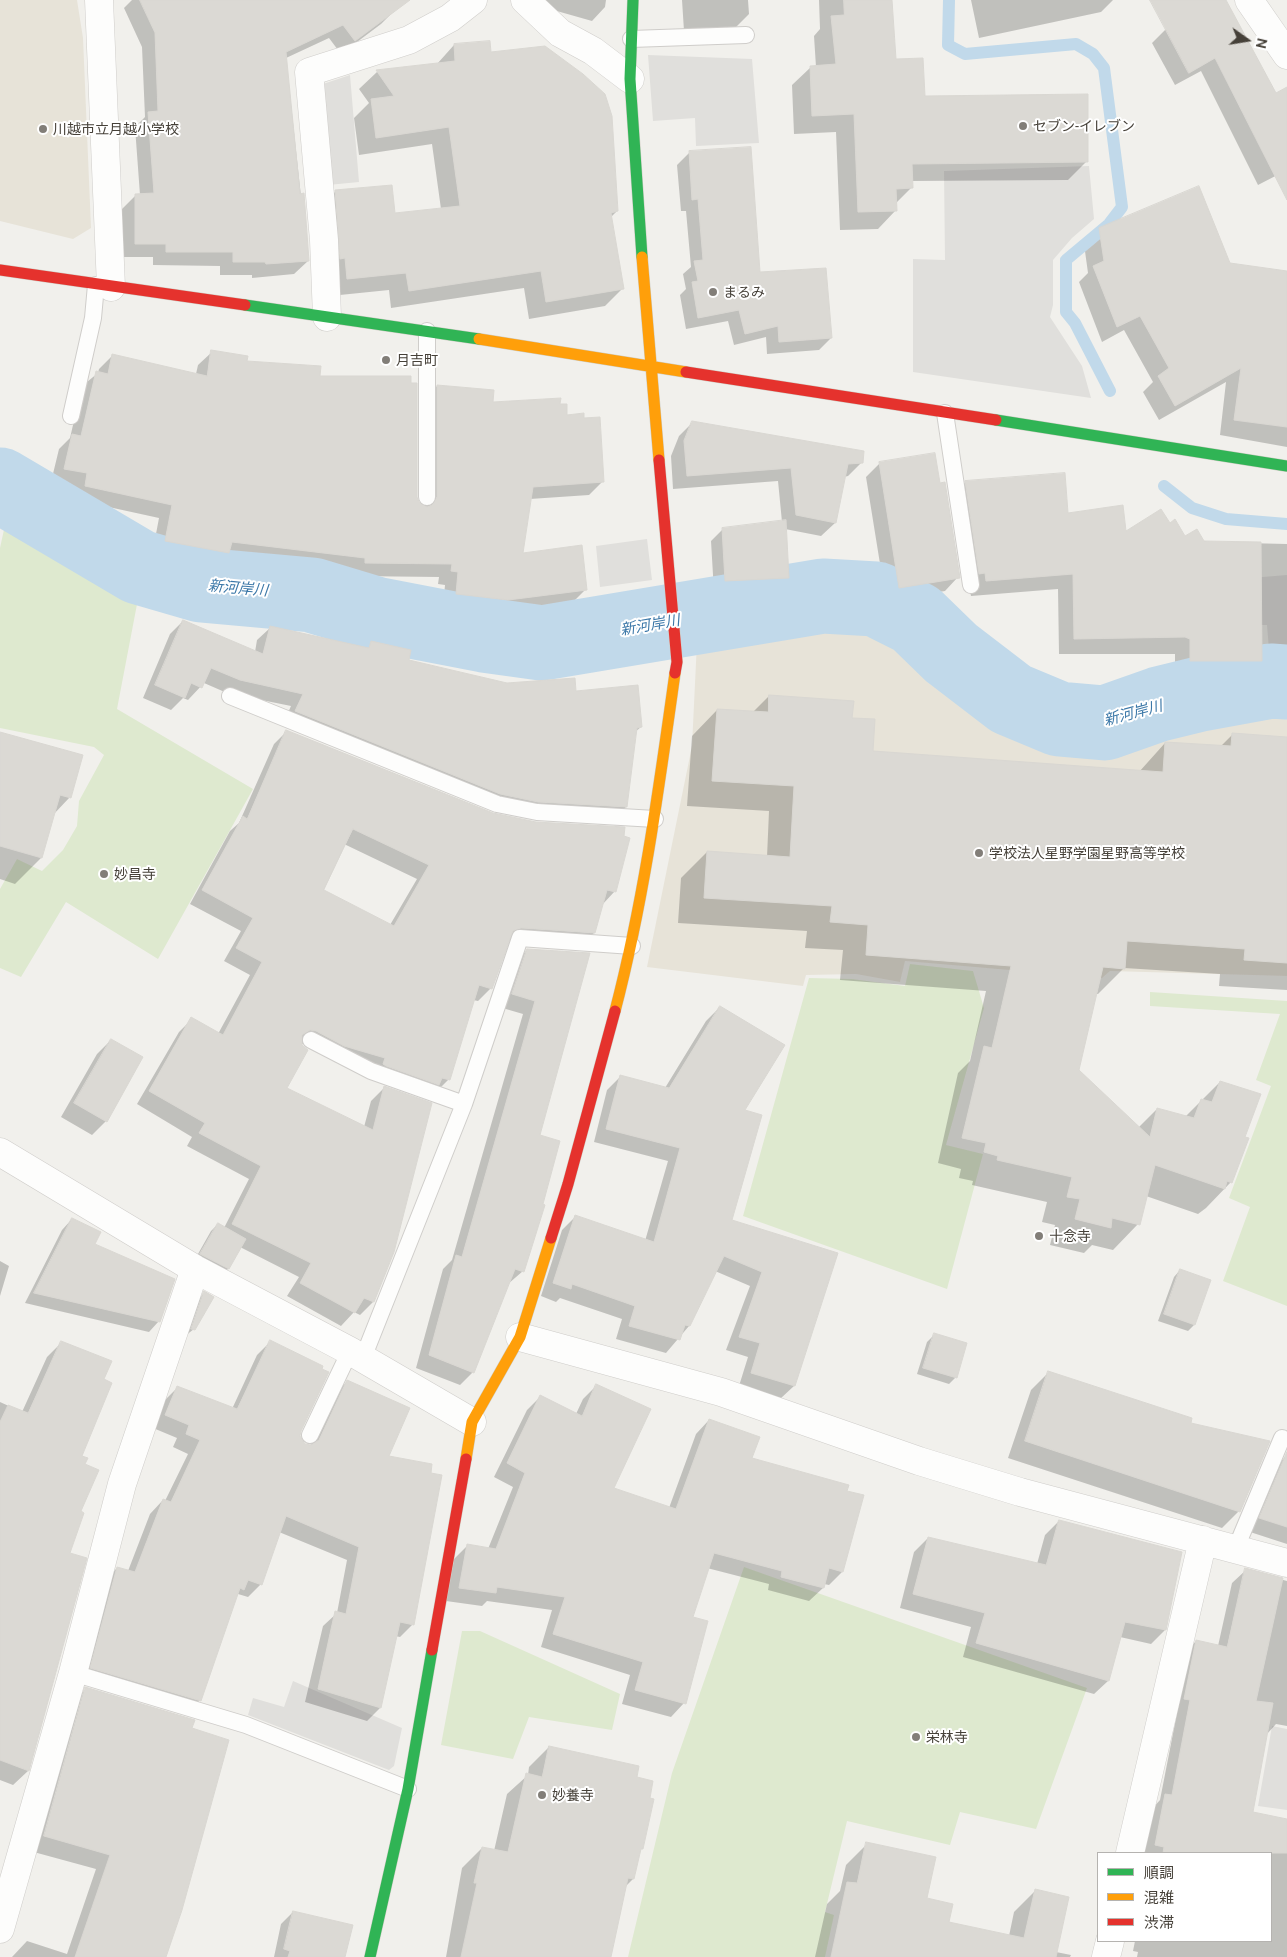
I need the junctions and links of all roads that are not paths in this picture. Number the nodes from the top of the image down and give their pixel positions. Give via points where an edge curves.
1 (99, 0) edge
2 (473, 0) edge
3 (524, 0) edge
4 (633, 0) edge
5 (1249, 0) edge
6 (746, 35) dead end
7 (631, 39) junction
8 (1287, 55) edge
9 (630, 79) junction
10 (0, 270) edge
11 (104, 286) junction
12 (327, 317) junction
13 (427, 331) junction
14 (650, 367) junction
15 (945, 413) junction
16 (71, 416) dead end
17 (1287, 466) edge
18 (427, 497) dead end
19 (971, 585) dead end
20 (230, 696) dead end
21 (655, 819) junction
22 (632, 946) junction
23 (311, 1040) dead end
24 (464, 1104) junction
25 (0, 1152) edge
26 (195, 1269) junction
27 (520, 1337) junction
28 (357, 1354) junction
29 (472, 1422) junction
30 (310, 1435) dead end
31 (1282, 1438) dead end
32 (1203, 1540) junction
33 (1236, 1548) junction
34 (1287, 1563) edge
35 (73, 1673) junction
36 (408, 1789) junction
37 (1130, 1852) edge
38 (0, 1929) edge
39 (1110, 1942) edge
40 (370, 1957) edge
41 (1106, 1957) edge

1 - 11 street
2 - 12 street via 450,18 409,40 309,72 324,240
3 - 9 street via 560,32 593,51
4 - 7 street
5 - 8 street
6 - 7 lane
7 - 9 street
9 - 14 street
10 - 11 street
11 - 12 street
11 - 16 lane via 93,318
12 - 13 street
13 - 14 street
13 - 18 lane
14 - 15 street
14 - 21 street via 677,662
15 - 17 street
15 - 19 lane
20 - 21 lane via 497,804 537,812
21 - 22 street
22 - 24 lane via 520,938
22 - 27 street via 568,1184
23 - 24 lane via 370,1071
24 - 28 lane
25 - 26 street
26 - 28 street
26 - 35 street via 122,1484
27 - 29 street
27 - 32 street via 721,1392 919,1461 1020,1492
28 - 29 street
28 - 30 lane
29 - 36 street
31 - 33 lane
32 - 33 street
32 - 37 street
33 - 34 street
35 - 36 lane via 246,1724
35 - 38 street
36 - 40 street
39 - 41 street

